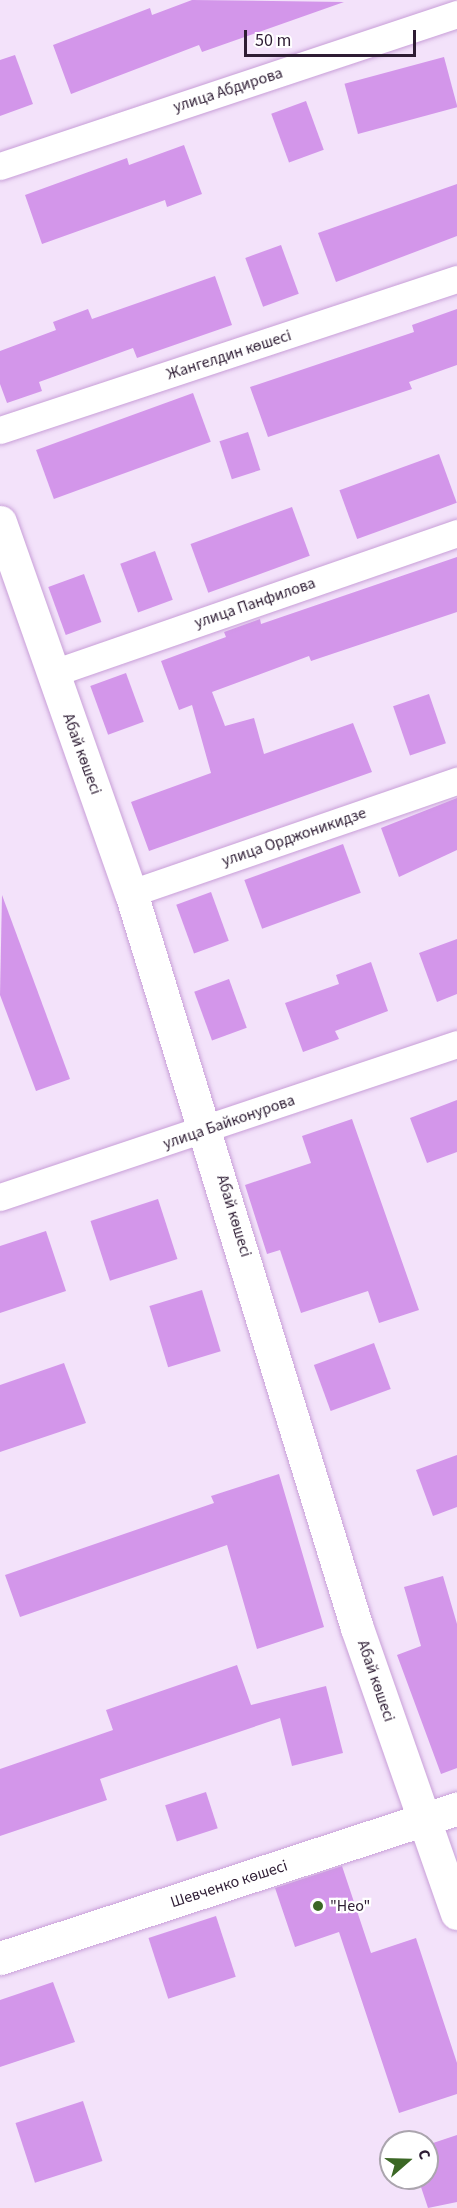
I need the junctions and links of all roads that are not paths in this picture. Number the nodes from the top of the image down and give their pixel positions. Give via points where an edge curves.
1 (457, 14) edge
2 (0, 166) edge
3 (457, 279) edge
4 (0, 430) edge
5 (0, 522) edge
6 (457, 533) edge
7 (53, 673) junction
8 (457, 781) edge
9 (131, 893) junction
10 (457, 1044) edge
11 (208, 1130) junction
12 (0, 1197) edge
13 (457, 1809) edge
14 (425, 1820) junction
15 (457, 1913) edge
16 (0, 1958) edge

1 - 2 street, улица Абдирова
3 - 4 street, Жангелдин көшесі
5 - 7 main road, Абай көшесі
6 - 7 street, улица Панфилова
7 - 9 main road, Абай көшесі
8 - 9 street, улица Орджоникидзе
9 - 11 main road, Абай көшесі
10 - 11 street, улица Байконурова
11 - 12 street, улица Байконурова
11 - 14 main road, Абай көшесі via 357,1628
13 - 14 main road, Шевченко көшесі
14 - 15 main road, Абай көшесі
14 - 16 main road, Шевченко көшесі

